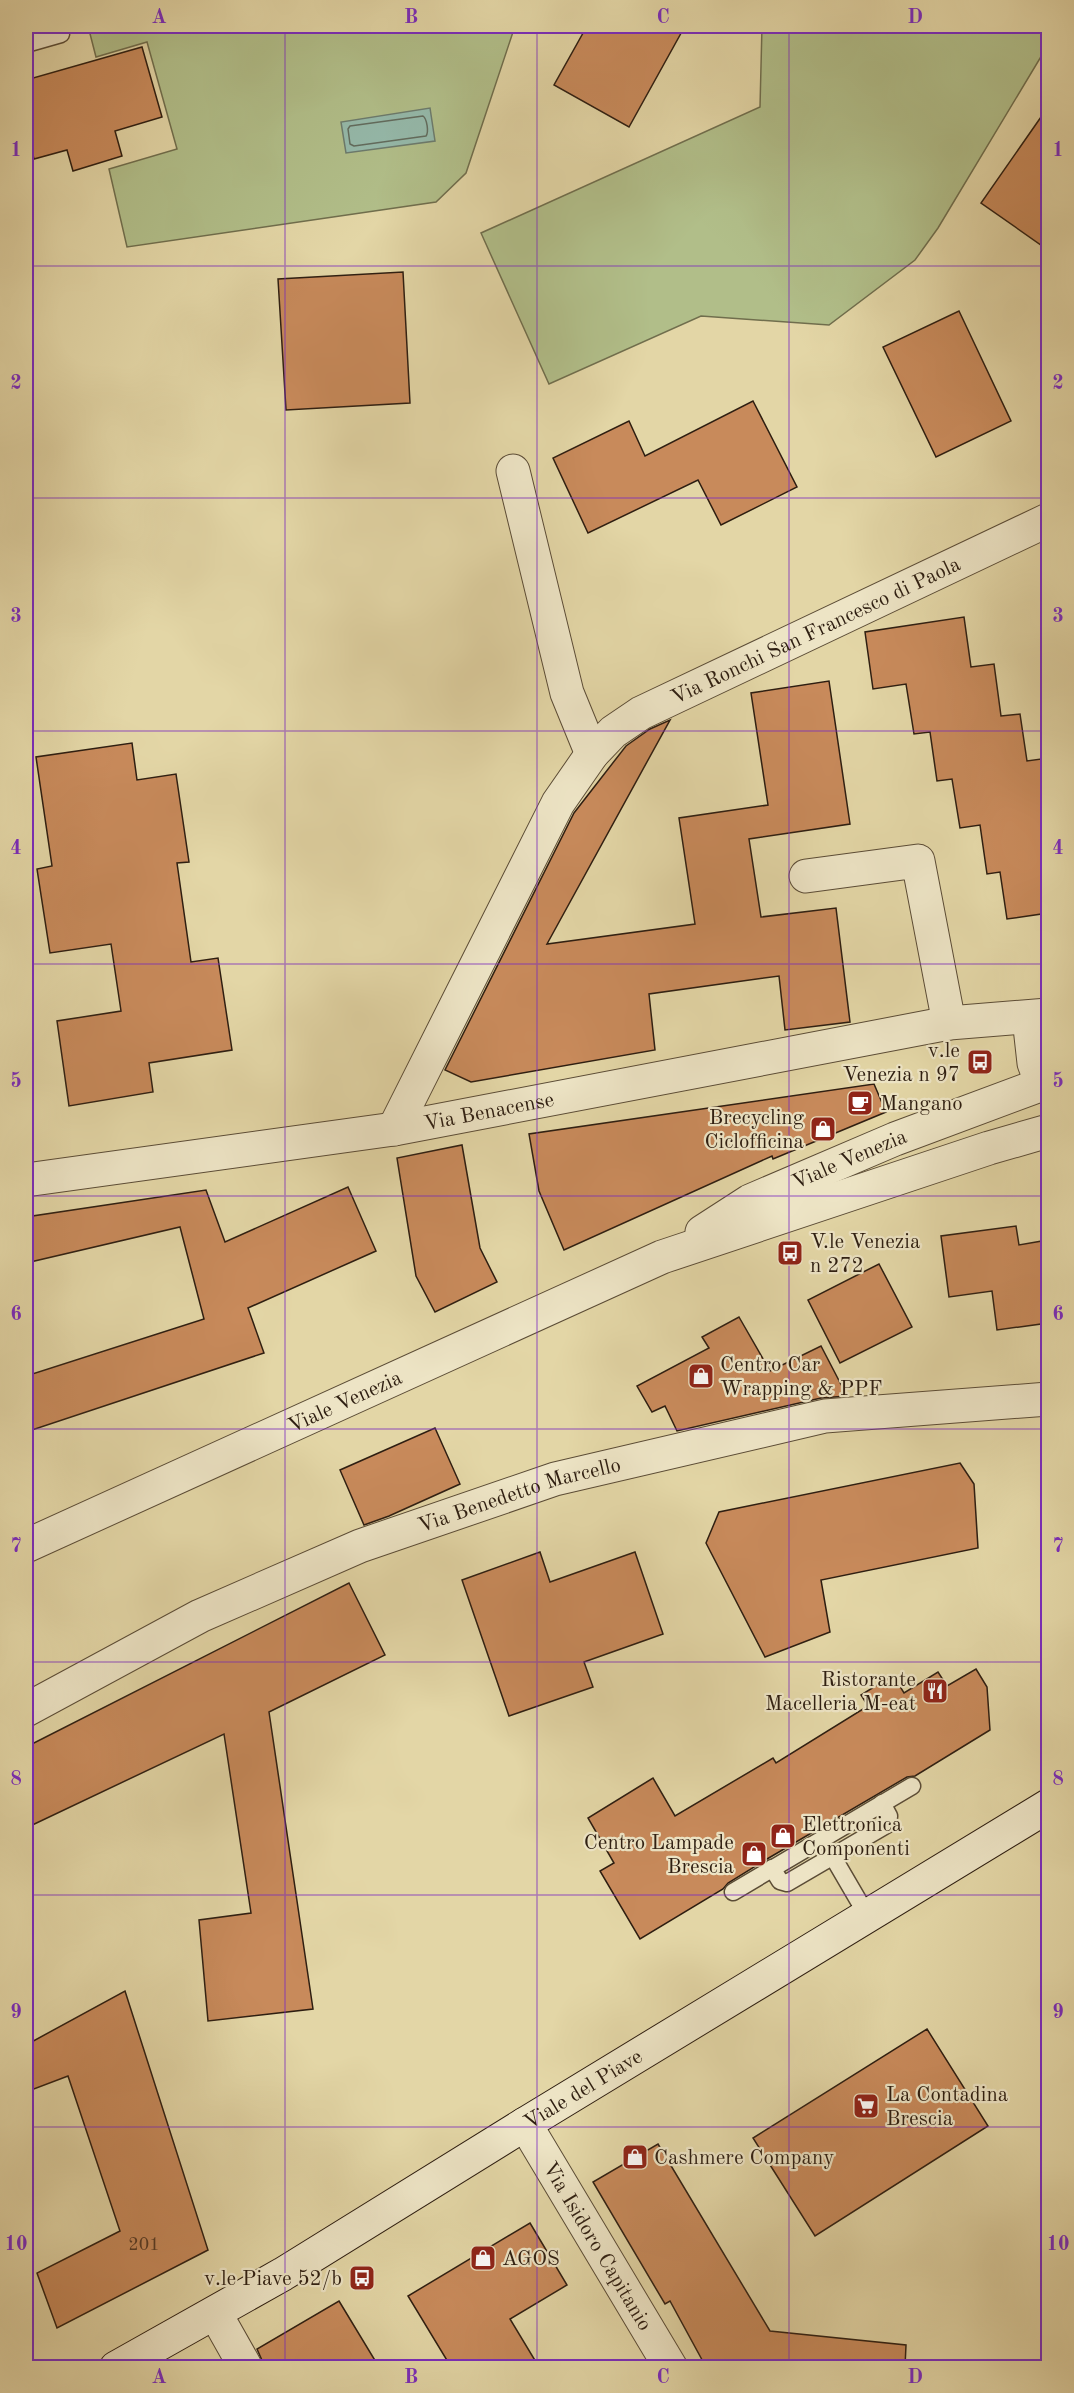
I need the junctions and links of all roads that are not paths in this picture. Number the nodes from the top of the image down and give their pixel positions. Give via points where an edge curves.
1 (61, 34) dead end
2 (26, 44) edge
3 (513, 471) dead end
4 (1048, 520) edge
5 (592, 754) junction
6 (806, 876) dead end
7 (1042, 1019) edge
8 (949, 1023) junction
9 (1045, 1083) edge
10 (394, 1129) junction
11 (1048, 1131) edge
12 (26, 1180) edge
13 (662, 1257) junction
14 (1048, 1399) edge
15 (26, 1546) edge
16 (26, 1710) edge
17 (912, 1786) dead end
18 (882, 1803) junction
19 (1048, 1806) edge
20 (833, 1857) junction
21 (772, 1868) junction
22 (733, 1892) dead end
23 (868, 1917) junction
24 (525, 2124) junction
25 (215, 2313) junction
26 (116, 2367) edge
27 (246, 2367) edge
28 (671, 2367) edge

1 - 2 lane
3 - 5 street via 567,693
4 - 5 street, Via Ronchi San Francesco di Paola via 641,713 613,732
5 - 10 street, Via Ronchi San Francesco di Paola via 558,803
6 - 8 street via 918,861
7 - 8 street, Via Benacense
7 - 9 street, Via Benacense via 1034,1063
8 - 10 street, Via Benacense
9 - 13 street, Viale Venezia via 895,1139 750,1201
10 - 12 street, Via Benacense
11 - 13 street, Viale Venezia
13 - 15 street, Viale Venezia
14 - 16 street, Via Benedetto Marcello via 825,1416 555,1479 360,1546 200,1616
17 - 18 lane
18 - 20 lane via 890,1816 888,1824
18 - 21 lane
19 - 23 street, Viale del Piave
20 - 21 lane via 787,1883 780,1881
20 - 23 lane
21 - 22 lane
23 - 24 street, Viale del Piave
24 - 25 street, Viale del Piave
24 - 28 street, Via Isidoro Capitanio
25 - 26 street, Viale del Piave
25 - 27 street

